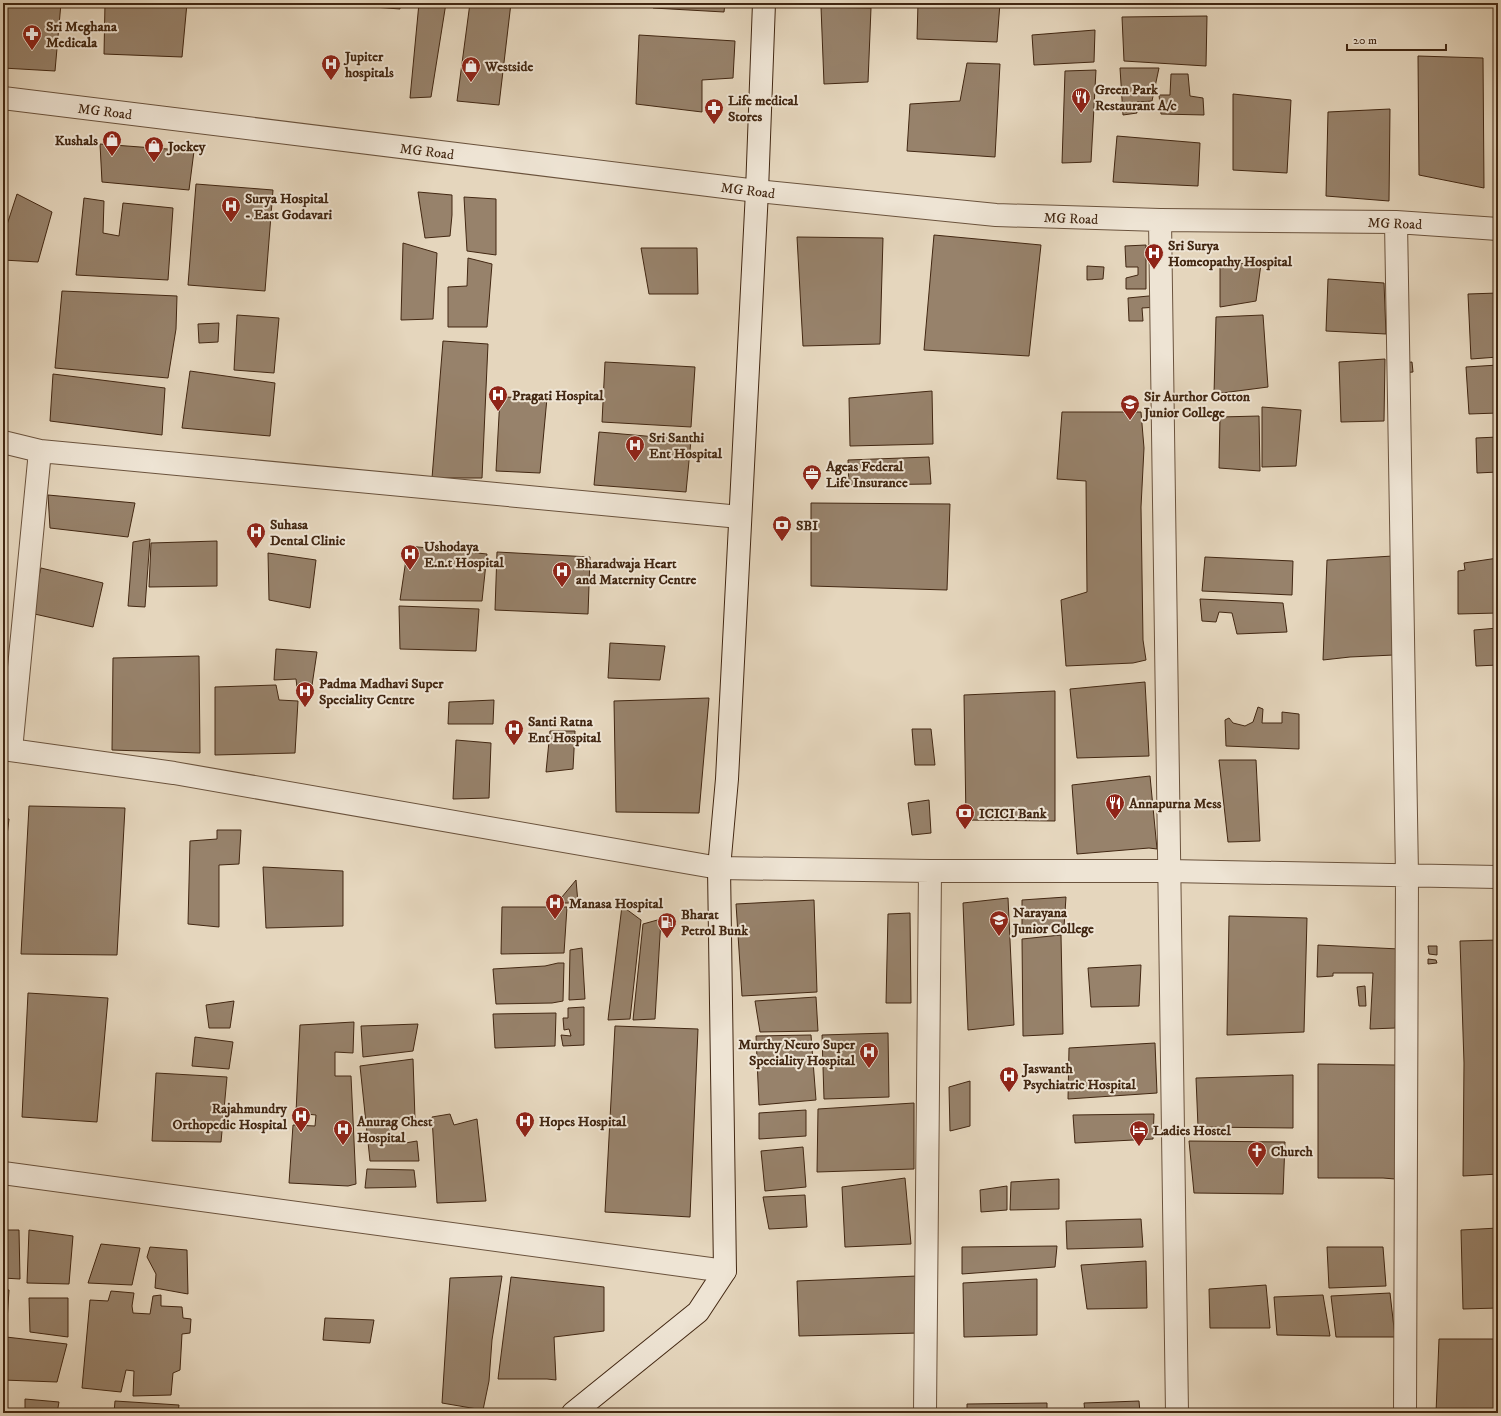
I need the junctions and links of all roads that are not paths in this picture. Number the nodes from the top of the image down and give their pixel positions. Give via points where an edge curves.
1 (764, 3) edge
2 (3, 98) edge
3 (757, 191) junction
4 (1160, 220) junction
5 (1396, 222) junction
6 (1498, 229) edge
7 (3, 442) edge
8 (40, 451) junction
9 (740, 517) junction
10 (7, 749) edge
11 (719, 868) junction
12 (930, 870) junction
13 (1169, 871) junction
14 (1407, 875) junction
15 (1498, 877) edge
16 (3, 1173) edge
17 (725, 1271) junction
18 (573, 1413) edge
19 (925, 1413) edge
20 (1177, 1413) edge
21 (1405, 1413) edge

1 - 3 street
2 - 3 street, MG Road
3 - 4 street, MG Road via 996,216
3 - 9 street
4 - 5 street, MG Road
4 - 13 street
5 - 6 street, MG Road
5 - 14 street
7 - 8 street
8 - 9 street
8 - 10 street
9 - 11 street via 727,779
10 - 11 street via 174,773
11 - 12 street
11 - 17 street
12 - 13 street
12 - 19 street
13 - 14 street
13 - 20 street
14 - 15 street
14 - 21 street
16 - 17 street
17 - 18 street via 698,1312

